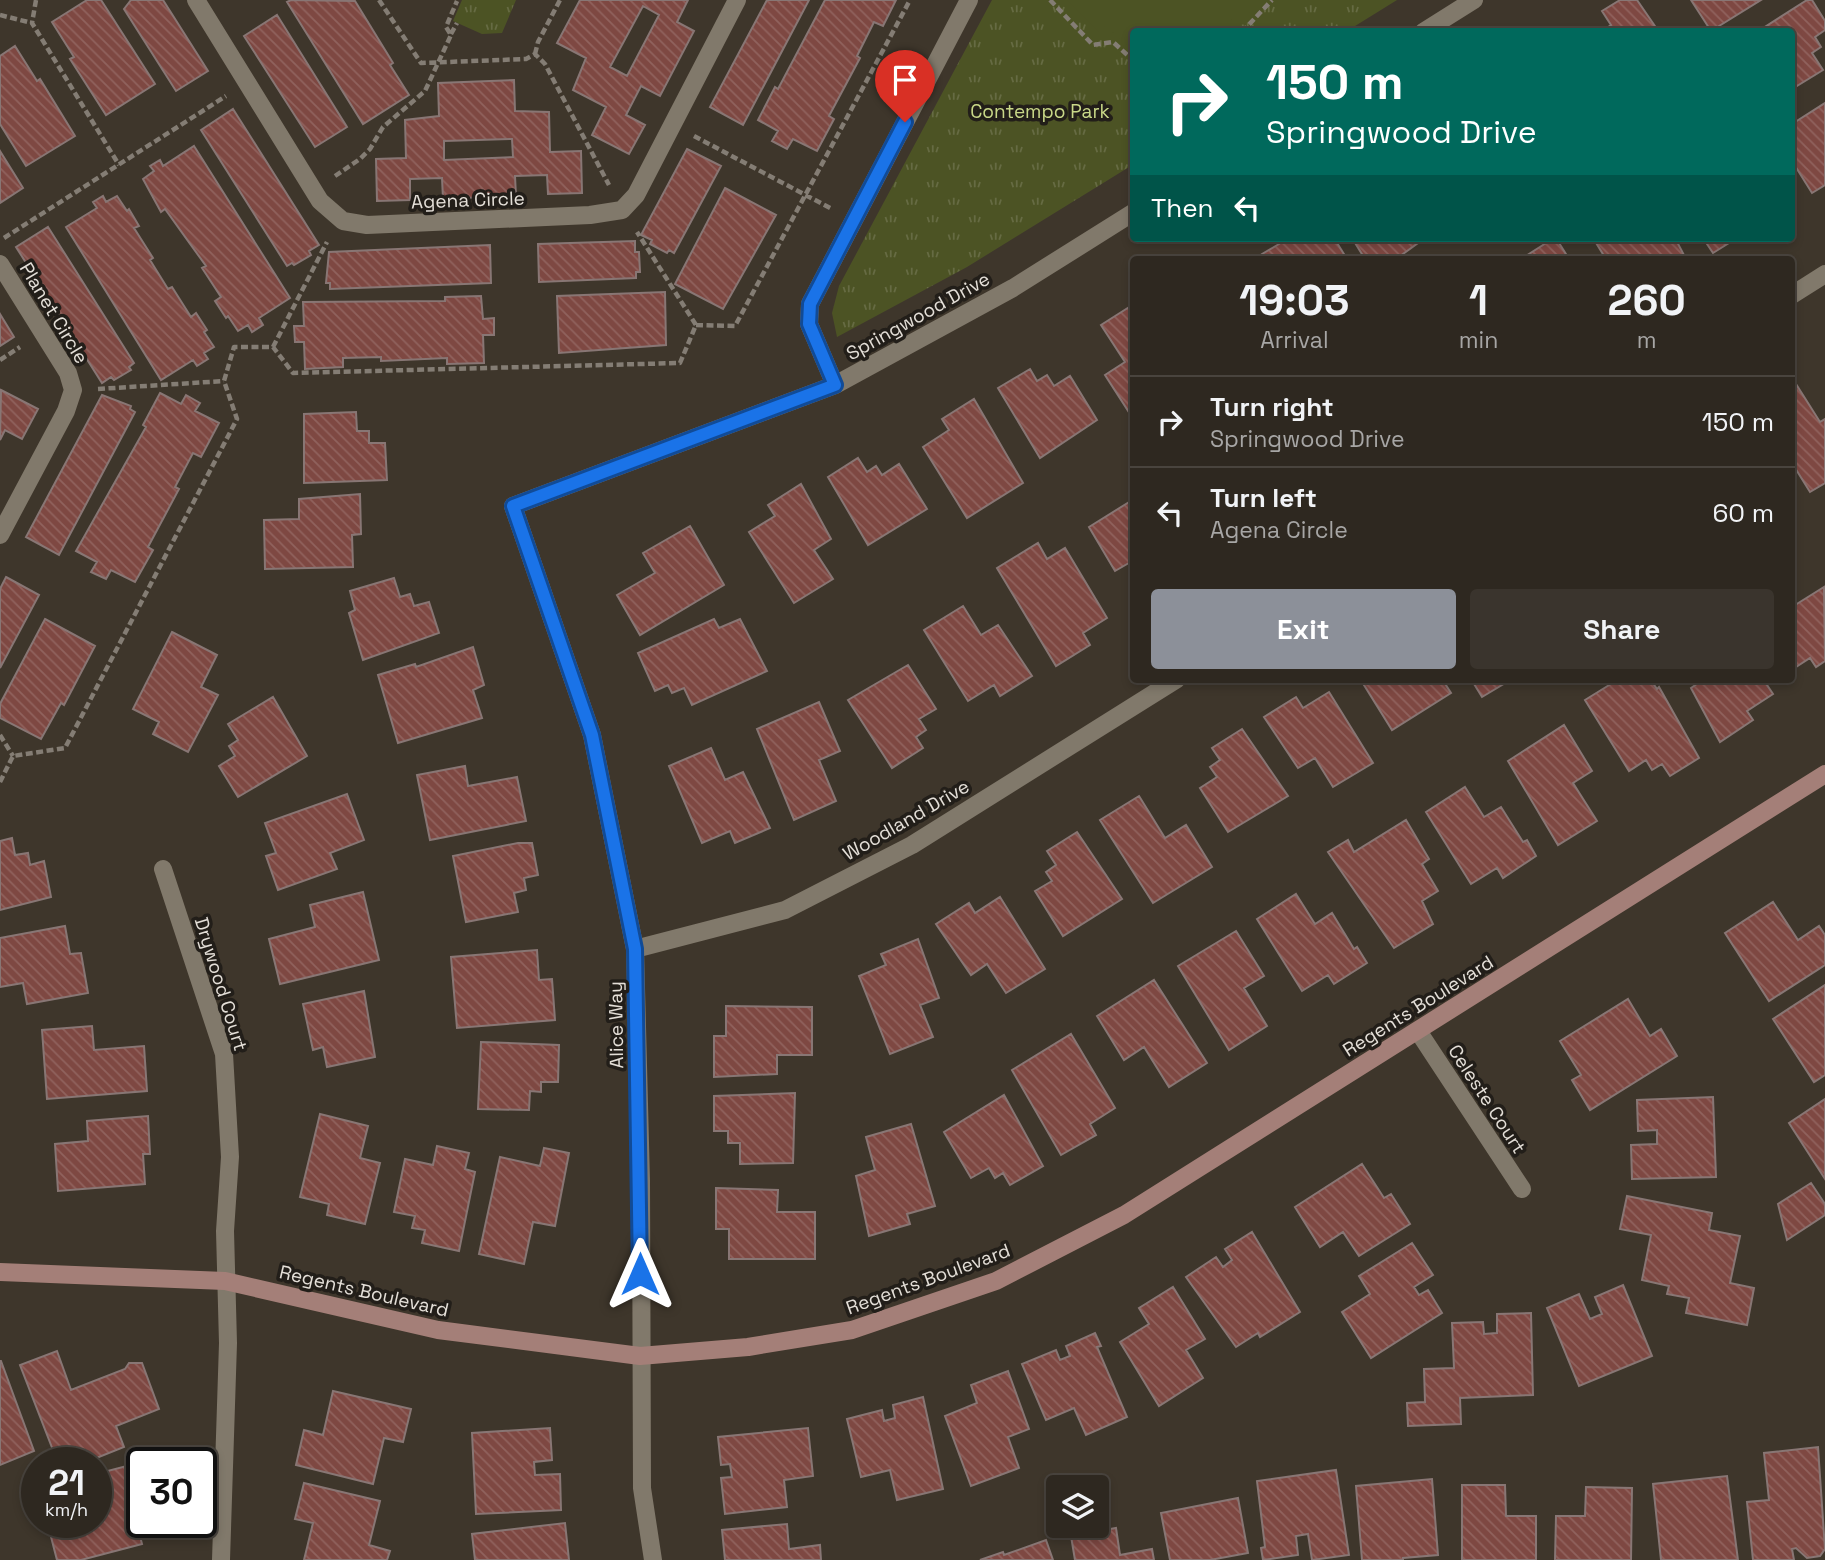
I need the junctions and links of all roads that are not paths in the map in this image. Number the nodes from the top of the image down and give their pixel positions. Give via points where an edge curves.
1 (195, 0) edge
2 (737, 0) edge
3 (969, 0) edge
4 (1474, 0) edge
5 (1429, 28) edge
6 (1130, 215) edge
7 (0, 264) edge
8 (1825, 274) edge
9 (1795, 293) edge
10 (835, 385) junction
11 (513, 506) joint
12 (0, 535) edge
13 (1171, 683) edge
14 (1823, 780) edge
15 (163, 869) dead end
16 (635, 949) junction
17 (1418, 1031) junction
18 (1522, 1189) dead end
19 (0, 1272) edge
20 (225, 1281) junction
21 (640, 1356) junction
22 (221, 1560) edge
23 (653, 1560) edge

1 - 2 street, Agena Circle via 314,191 339,219 367,225 622,210 636,195
3 - 10 street via 810,304 809,324
4 - 5 street
6 - 10 street, Springwood Drive via 1013,288
7 - 12 street, Planet Circle via 68,373 73,390
8 - 9 street
10 - 11 street, Springwood Drive
11 - 16 street, Alice Way via 592,735
13 - 16 street, Woodland Drive via 912,845 785,910
14 - 17 street, Regents Boulevard
15 - 20 street, Drywood Court via 224,1054 230,1157
16 - 21 street, Alice Way
17 - 18 street, Celeste Court
17 - 21 street, Regents Boulevard via 1124,1215 996,1280 852,1330 748,1347
19 - 20 street, Regents Boulevard
20 - 21 street, Regents Boulevard via 438,1330
20 - 22 street, Drywood Court via 228,1343
21 - 23 street, Alice Way via 642,1488

